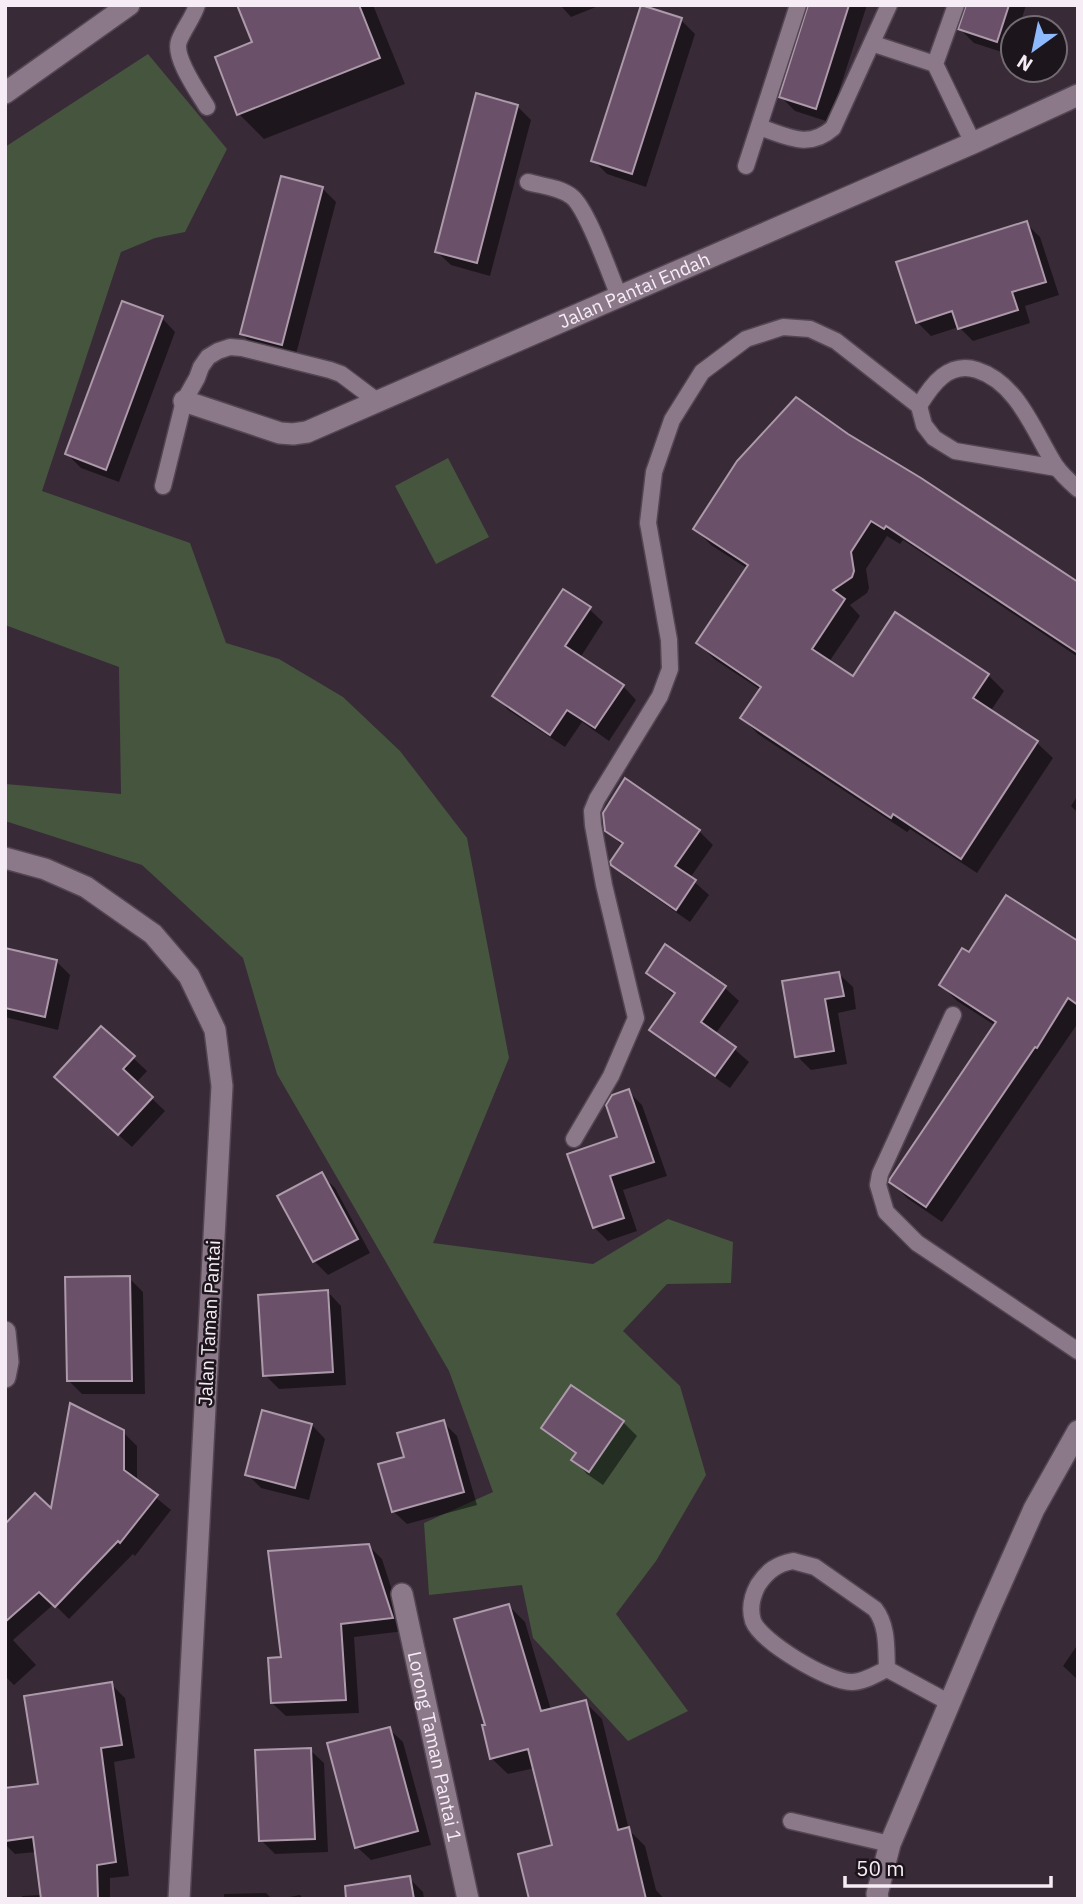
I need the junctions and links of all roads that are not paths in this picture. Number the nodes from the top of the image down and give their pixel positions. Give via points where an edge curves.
1 (129, 5) edge
2 (197, 5) edge
3 (798, 5) edge
4 (889, 5) edge
5 (956, 5) edge
6 (873, 44) junction
7 (935, 64) junction
8 (5, 93) edge
9 (1078, 95) edge
10 (207, 107) dead end
11 (759, 127) junction
12 (973, 143) junction
13 (746, 166) dead end
14 (528, 183) dead end
15 (619, 296) junction
16 (184, 401) junction
17 (377, 401) junction
18 (919, 406) junction
19 (1057, 468) junction
20 (163, 486) dead end
21 (1078, 489) edge
22 (5, 858) edge
23 (953, 1015) dead end
24 (574, 1139) dead end
25 (5, 1332) edge
26 (1078, 1351) edge
27 (5, 1377) edge
28 (1078, 1431) edge
29 (402, 1594) dead end
30 (887, 1669) junction
31 (950, 1703) junction
32 (791, 1821) dead end
33 (890, 1844) junction
34 (179, 1899) edge
35 (468, 1899) edge
36 (878, 1899) edge

1 - 8 street
2 - 10 lane via 177,54
3 - 11 lane
4 - 6 lane
5 - 7 lane
6 - 7 lane
6 - 11 lane via 839,119 825,135 804,141
7 - 12 lane
9 - 12 street, Jalan Pantai Endah
11 - 13 lane
12 - 15 street, Jalan Pantai Endah
14 - 15 lane via 572,196
15 - 17 street, Jalan Pantai Endah
16 - 17 street, Jalan Pantai Endah via 293,434
16 - 17 lane via 208,357 230,347 335,372
16 - 20 lane
18 - 19 lane via 924,425 934,438 955,451
18 - 19 lane via 930,387 952,368 984,372 1018,401
18 - 24 lane via 836,341 810,329 783,327 746,339 702,372 672,420 654,472 648,523 670,669 660,696 597,799 592,818 636,1018 611,1076
19 - 21 lane
22 - 34 street, Jalan Taman Pantai via 86,887 153,934 190,976 215,1030 222,1086
23 - 26 lane via 880,1174 878,1185 886,1212 917,1243
25 - 27 street
28 - 31 street via 1034,1508
29 - 35 street, Lorong Taman Pantai 1
30 - 30 lane via 860,1681 838,1681 767,1639 751,1609 763,1578 781,1563 804,1562 869,1604 883,1624
30 - 31 lane
31 - 33 street
32 - 33 lane
33 - 36 street

